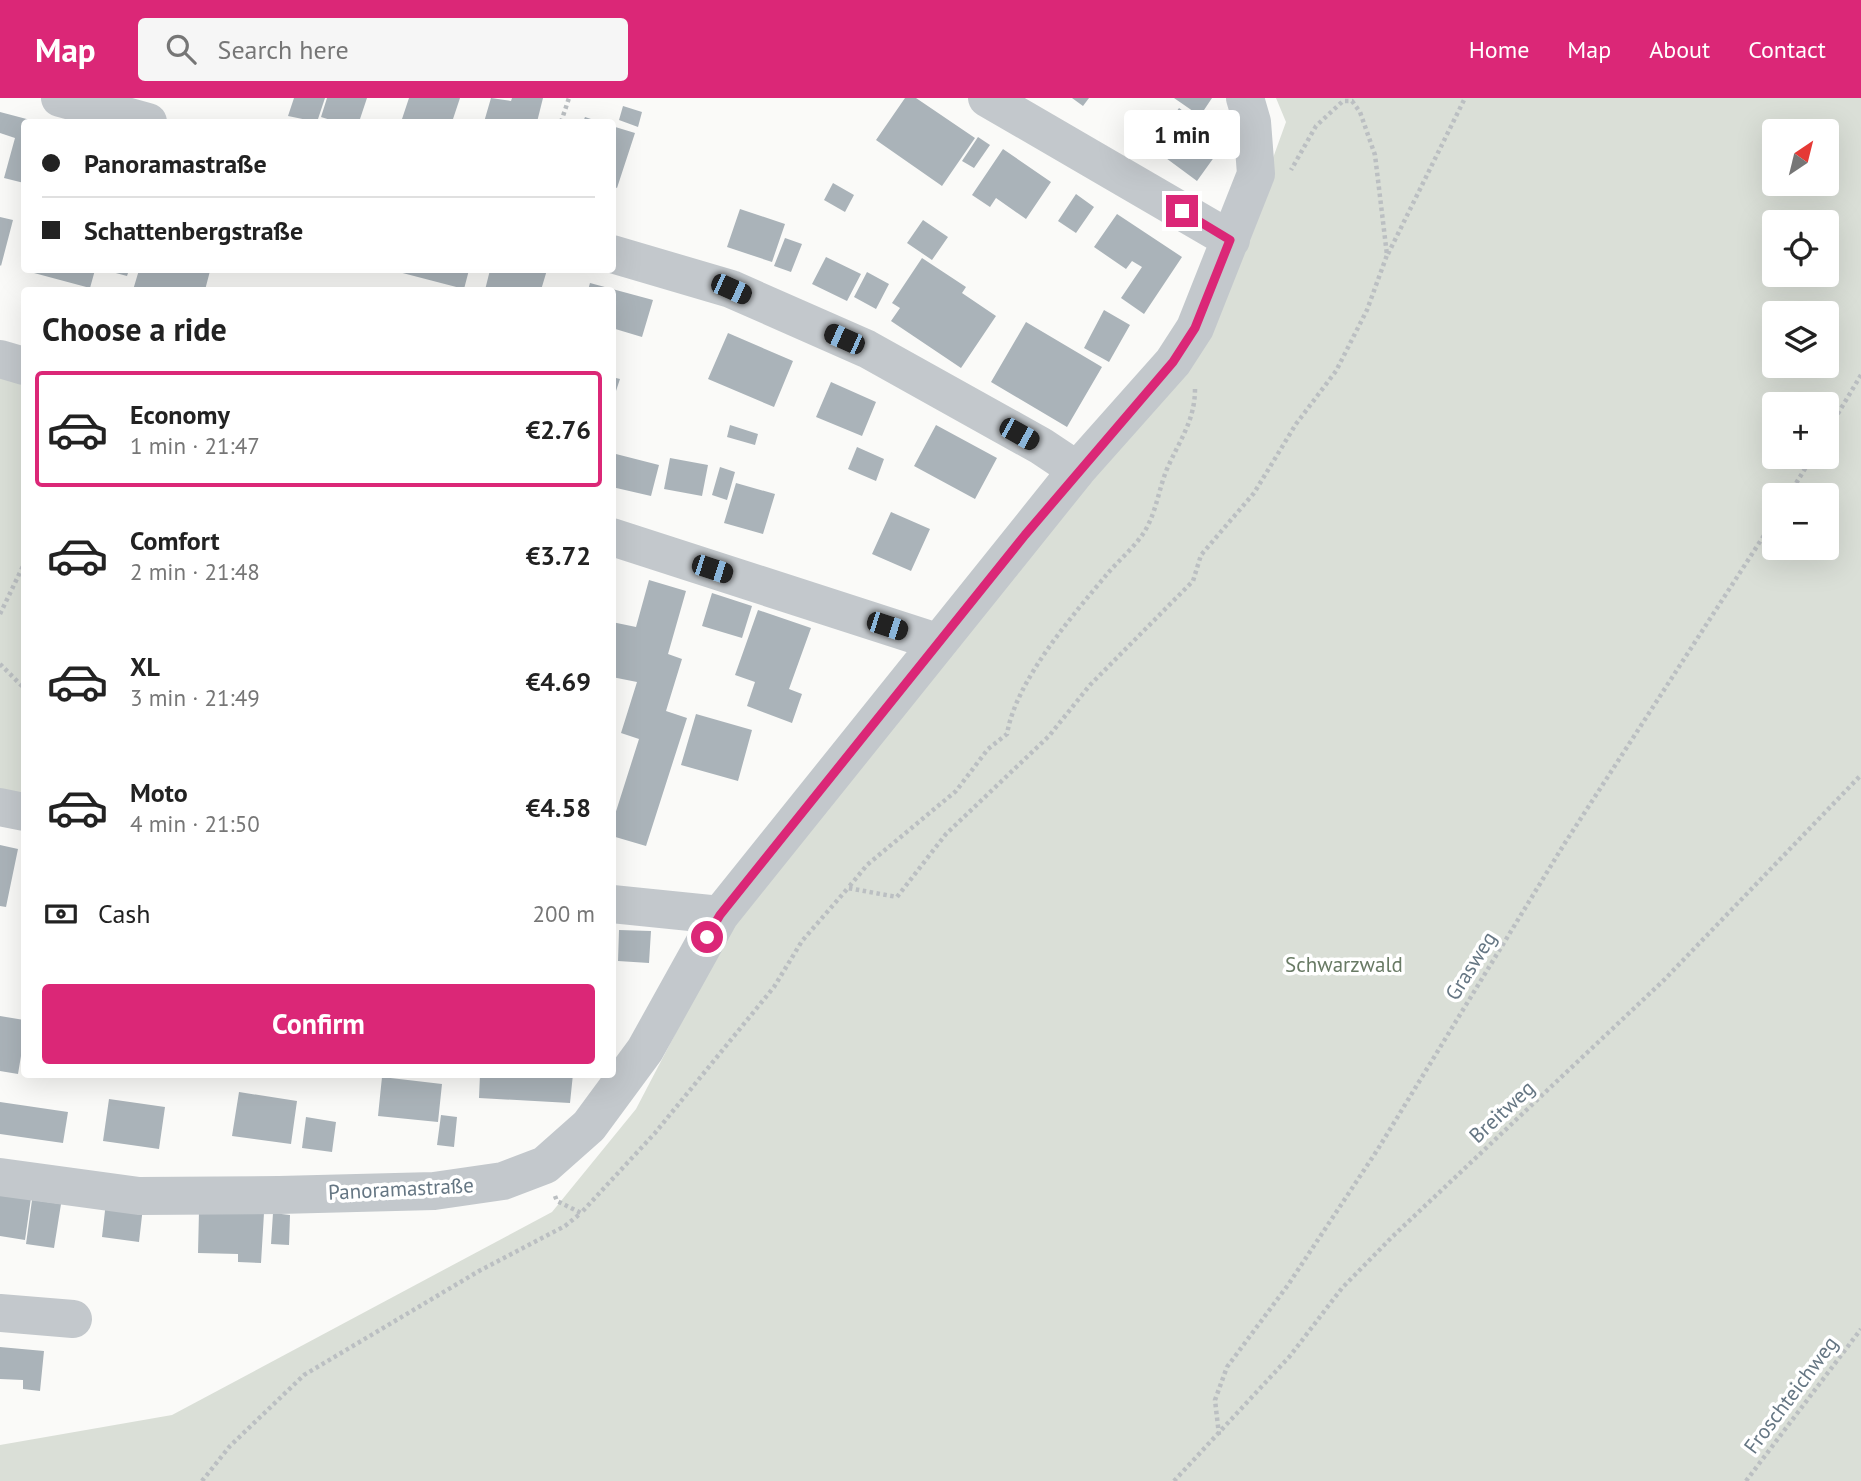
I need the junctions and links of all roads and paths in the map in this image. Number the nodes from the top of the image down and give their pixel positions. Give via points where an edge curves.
1 (60, 98) edge
2 (569, 98) edge
3 (987, 98) edge
4 (1245, 98) edge
5 (1465, 98) edge
6 (137, 119) edge
7 (562, 119) edge
8 (1287, 162) dead end
9 (1230, 240) junction
10 (616, 255) edge
11 (1387, 255) junction
12 (0, 359) edge
13 (1173, 362) junction
14 (21, 365) edge
15 (1861, 375) edge
16 (1839, 412) edge
17 (1077, 470) junction
18 (616, 538) edge
19 (1762, 539) edge
20 (21, 570) edge
21 (0, 614) edge
22 (937, 642) junction
23 (0, 663) edge
24 (21, 685) edge
25 (1861, 775) edge
26 (0, 807) edge
27 (21, 811) edge
28 (848, 888) junction
29 (616, 904) edge
30 (720, 915) junction
31 (545, 1165) junction
32 (0, 1177) edge
33 (581, 1213) junction
34 (0, 1313) edge
35 (73, 1319) dead end
36 (1861, 1329) edge
37 (1219, 1435) junction
38 (202, 1481) edge
39 (1174, 1481) edge
40 (1746, 1481) edge

1 - 6 street
2 - 7 path
3 - 9 street
4 - 9 street, Panoramastraße via 1252,122 1255,174
5 - 11 path
8 - 11 path via 1292,171 1316,127 1343,101 1352,101 1376,155
9 - 13 street, Panoramastraße via 1195,328
10 - 17 street via 731,289 867,349
11 - 28 path via 1367,310 1336,371 1296,424 1254,493 1201,555 1193,581 1090,685 1037,748 946,834 897,897
12 - 14 street
13 - 17 street, Panoramastraße
13 - 28 path via 1191,368 1194,374 1192,422 1166,471 1159,502 1145,531 1082,604 1043,659 1011,710 1007,734 956,791 867,865
15 - 16 path
17 - 22 street, Panoramastraße
18 - 22 street
19 - 37 path, Grasweg via 1563,846 1378,1149 1227,1367 1215,1400
20 - 21 path
22 - 30 street, Panoramastraße
23 - 24 path
25 - 37 path, Breitweg via 1664,980 1392,1237
26 - 27 street
28 - 33 path via 655,1133
29 - 30 street
30 - 31 street, Panoramastraße via 645,1050 589,1126
31 - 32 street, Panoramastraße via 503,1181 434,1191 304,1194 139,1196
31 - 33 path via 556,1201
33 - 38 path via 304,1375 230,1446
34 - 35 street
36 - 40 path, Froschteichweg
37 - 39 path, Breitweg

